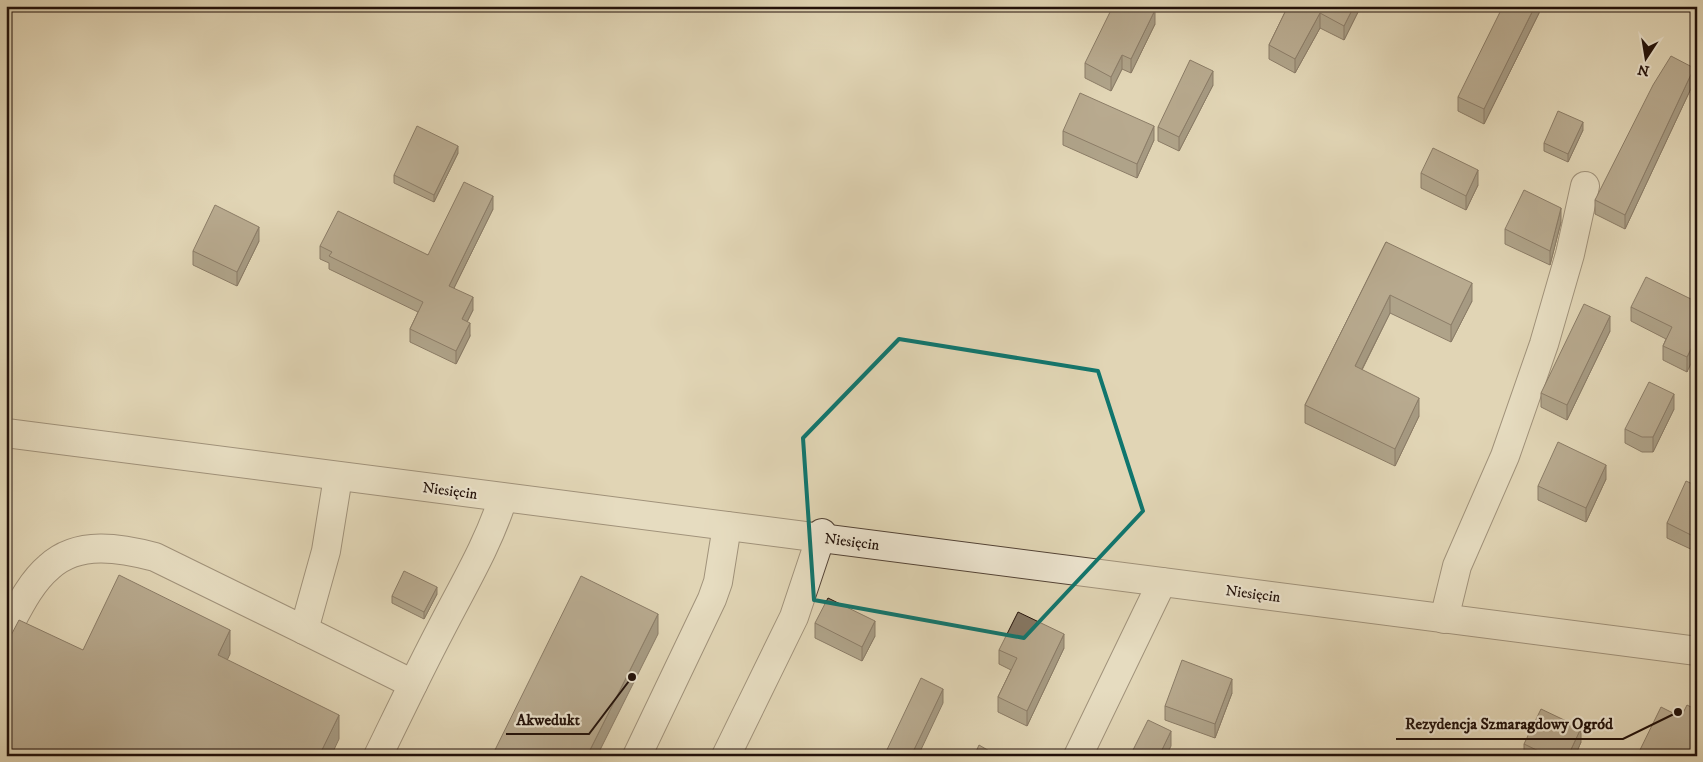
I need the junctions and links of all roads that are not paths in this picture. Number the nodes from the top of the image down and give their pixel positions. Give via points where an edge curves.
1 (1585, 186) dead end
2 (6, 434) edge
3 (338, 477) junction
4 (503, 498) junction
5 (727, 526) junction
6 (821, 535) junction
7 (1162, 582) junction
8 (1444, 619) junction
9 (304, 630) junction
10 (6, 631) edge
11 (1697, 651) edge
12 (413, 684) junction
13 (378, 756) edge
14 (637, 756) edge
15 (726, 756) edge
16 (1078, 756) edge

1 - 8 street via 1570,254 1544,344 1505,456 1457,566
2 - 3 street, Niesięcin
3 - 4 street, Niesięcin
3 - 9 street via 326,552
4 - 5 street, Niesięcin
4 - 12 street via 480,556
5 - 6 street, Niesięcin
5 - 14 street via 712,599
6 - 7 street, Niesięcin
6 - 15 street via 794,617
7 - 8 street, Niesięcin
7 - 16 street
8 - 11 street, Niesięcin
9 - 10 street via 155,557 105,548 73,552 48,567
9 - 12 street
12 - 13 street

